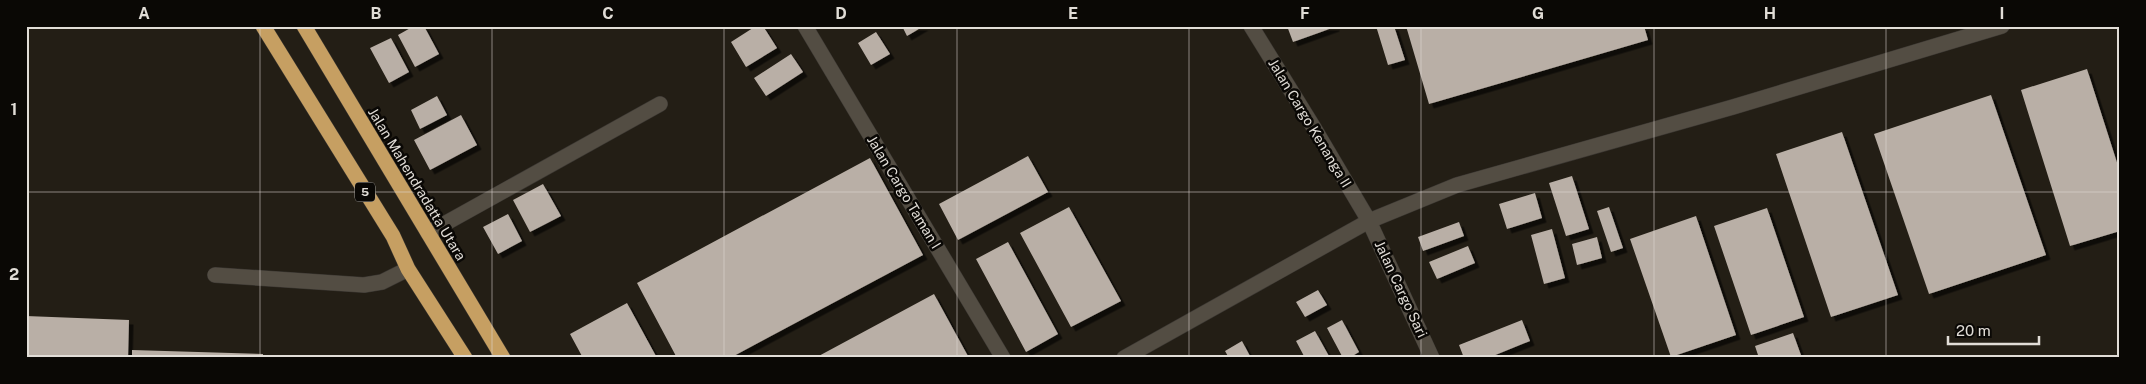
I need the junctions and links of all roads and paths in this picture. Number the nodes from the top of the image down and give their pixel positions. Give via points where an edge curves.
1 (263, 26) edge
2 (304, 26) edge
3 (805, 26) edge
4 (1251, 26) edge
5 (2002, 26) edge
6 (660, 104) dead end
7 (1369, 221) junction
8 (428, 234) junction
9 (408, 269) junction
10 (215, 274) dead end
11 (465, 358) edge
12 (503, 358) edge
13 (1003, 358) edge
14 (1124, 358) edge
15 (1432, 358) edge

1 - 9 highway, 5 via 393,236
2 - 8 highway, Jalan Mahendradatta Utara / 5
3 - 13 street, Jalan Cargo Taman I
4 - 7 street, Jalan Cargo Kenanga II
5 - 7 street via 1457,185
6 - 8 street
7 - 14 street
7 - 15 street, Jalan Cargo Sari
8 - 12 highway, Jalan Mahendradatta Utara / 5
9 - 10 street via 382,282 364,284
9 - 11 highway, 5

